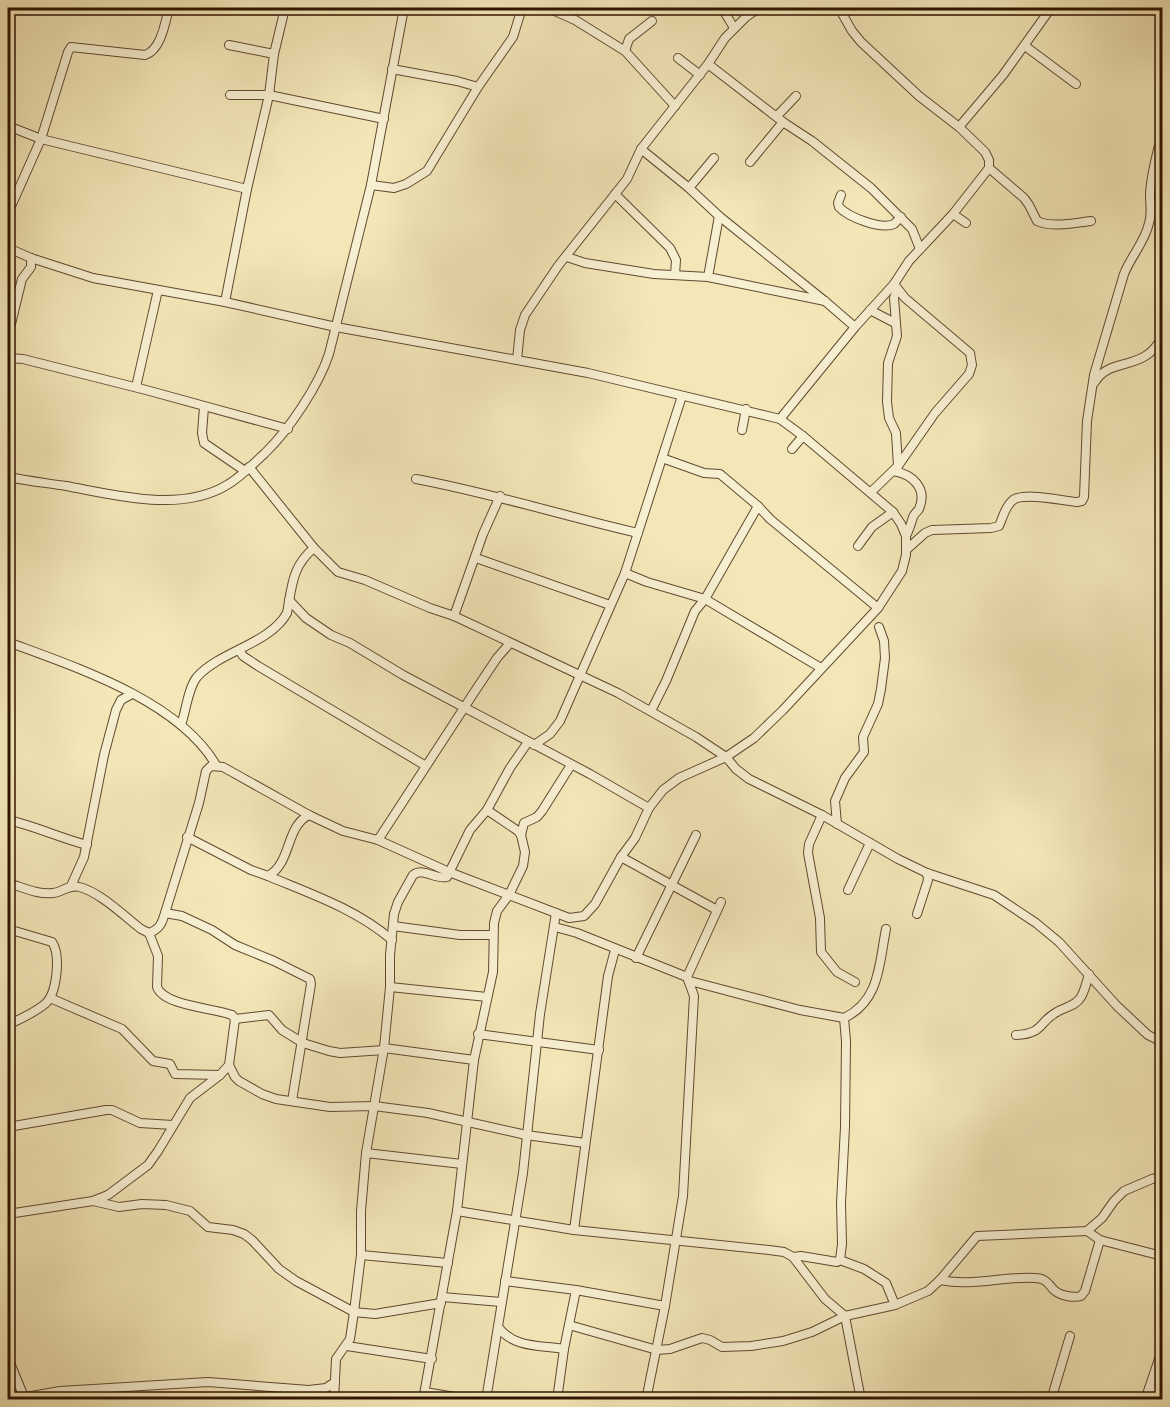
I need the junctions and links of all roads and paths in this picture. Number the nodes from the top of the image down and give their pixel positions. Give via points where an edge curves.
1 (169, 8) edge
2 (285, 8) edge
3 (404, 8) edge
4 (522, 8) edge
5 (548, 8) edge
6 (722, 8) edge
7 (759, 8) edge
8 (838, 8) edge
9 (1051, 8) edge
10 (652, 21) dead end
11 (734, 28) junction
12 (229, 45) dead end
13 (1024, 46) junction
14 (625, 51) junction
15 (274, 54) junction
16 (678, 58) dead end
17 (708, 64) junction
18 (392, 69) junction
19 (700, 75) junction
20 (1076, 84) dead end
21 (478, 87) junction
22 (230, 95) dead end
23 (269, 95) junction
24 (795, 96) dead end
25 (675, 106) junction
26 (384, 119) junction
27 (780, 119) junction
28 (8, 126) edge
29 (958, 127) junction
30 (1162, 134) edge
31 (41, 139) junction
32 (641, 149) junction
33 (714, 158) dead end
34 (750, 162) dead end
35 (989, 168) junction
36 (371, 185) junction
37 (689, 188) junction
38 (247, 189) junction
39 (615, 194) junction
40 (841, 195) dead end
41 (8, 213) edge
42 (952, 214) junction
43 (719, 216) junction
44 (901, 217) junction
45 (1091, 221) dead end
46 (966, 223) dead end
47 (8, 248) edge
48 (920, 249) junction
49 (567, 257) junction
50 (31, 258) junction
51 (675, 275) junction
52 (708, 277) junction
53 (895, 287) junction
54 (158, 290) junction
55 (1162, 299) edge
56 (225, 302) junction
57 (826, 302) junction
58 (1162, 304) edge
59 (870, 310) junction
60 (895, 323) junction
61 (336, 327) junction
62 (855, 327) junction
63 (8, 336) edge
64 (1162, 337) edge
65 (8, 358) edge
66 (517, 360) junction
67 (136, 387) junction
68 (1092, 387) junction
69 (682, 396) junction
70 (204, 407) junction
71 (747, 410) junction
72 (780, 419) junction
73 (288, 429) junction
74 (742, 430) dead end
75 (803, 436) junction
76 (792, 449) dead end
77 (662, 458) junction
78 (895, 468) junction
79 (247, 469) junction
80 (8, 477) edge
81 (416, 478) dead end
82 (871, 492) junction
83 (500, 496) junction
84 (758, 506) junction
85 (893, 512) junction
86 (638, 534) junction
87 (906, 536) junction
88 (858, 546) dead end
89 (314, 548) junction
90 (906, 550) junction
91 (476, 558) junction
92 (625, 573) junction
93 (705, 599) junction
94 (290, 600) junction
95 (610, 605) junction
96 (878, 609) junction
97 (454, 616) junction
98 (879, 627) dead end
99 (8, 642) edge
100 (510, 643) junction
101 (239, 650) junction
102 (821, 668) junction
103 (581, 675) junction
104 (132, 694) junction
105 (466, 707) junction
106 (651, 711) junction
107 (181, 725) junction
108 (531, 743) junction
109 (726, 757) junction
110 (216, 765) junction
111 (571, 765) junction
112 (426, 766) junction
113 (649, 808) junction
114 (487, 810) junction
115 (309, 815) junction
116 (822, 815) junction
117 (8, 820) edge
118 (837, 824) junction
119 (521, 835) junction
120 (696, 835) dead end
121 (187, 837) junction
122 (378, 840) junction
123 (870, 843) junction
124 (87, 845) junction
125 (621, 857) junction
126 (449, 872) junction
127 (927, 873) junction
128 (268, 876) junction
129 (8, 883) edge
130 (671, 884) junction
131 (71, 886) junction
132 (848, 890) dead end
133 (509, 895) junction
134 (165, 913) junction
135 (556, 913) junction
136 (917, 914) dead end
137 (393, 926) junction
138 (555, 927) junction
139 (8, 929) edge
140 (886, 929) dead end
141 (149, 933) junction
142 (493, 935) junction
143 (392, 940) junction
144 (615, 950) junction
145 (636, 958) junction
146 (1089, 974) junction
147 (688, 979) junction
148 (855, 982) dead end
149 (390, 987) junction
150 (487, 996) junction
151 (50, 998) junction
152 (844, 1018) junction
153 (236, 1019) junction
154 (8, 1025) edge
155 (478, 1034) junction
156 (1017, 1035) dead end
157 (537, 1041) junction
158 (1162, 1042) edge
159 (303, 1043) junction
160 (384, 1049) junction
161 (599, 1050) junction
162 (474, 1060) junction
163 (229, 1065) junction
164 (220, 1076) junction
165 (292, 1101) junction
166 (374, 1106) junction
167 (467, 1121) junction
168 (173, 1125) junction
169 (8, 1127) edge
170 (526, 1135) junction
171 (585, 1143) junction
172 (366, 1153) junction
173 (462, 1164) junction
174 (1162, 1177) edge
175 (93, 1202) junction
176 (457, 1210) junction
177 (8, 1214) edge
178 (516, 1220) junction
179 (574, 1230) junction
180 (1087, 1231) junction
181 (675, 1240) junction
182 (1100, 1240) junction
183 (361, 1255) junction
184 (1162, 1256) edge
185 (793, 1257) junction
186 (840, 1260) junction
187 (448, 1263) junction
188 (940, 1280) junction
189 (504, 1281) junction
190 (576, 1290) junction
191 (441, 1300) junction
192 (501, 1302) junction
193 (896, 1305) junction
194 (665, 1306) junction
195 (354, 1312) junction
196 (845, 1316) junction
197 (569, 1325) junction
198 (498, 1328) junction
199 (1070, 1336) dead end
200 (347, 1346) junction
201 (564, 1349) junction
202 (657, 1350) junction
203 (1162, 1350) edge
204 (8, 1358) edge
205 (432, 1359) junction
206 (335, 1382) junction
207 (1149, 1388) junction
208 (319, 1390) junction
209 (1162, 1392) edge
210 (424, 1396) edge
211 (24, 1397) junction
212 (334, 1399) edge
213 (9, 1400) edge
214 (473, 1400) edge
215 (486, 1400) edge
216 (557, 1400) edge
217 (646, 1400) edge
218 (861, 1400) edge
219 (1051, 1400) edge
220 (1145, 1400) edge

1 - 31 street via 152,53 71,47
2 - 15 street
3 - 18 street
4 - 21 street via 513,37
5 - 14 street
6 - 11 street
7 - 11 street
8 - 29 street via 861,42
9 - 13 street
10 - 14 street via 629,39
11 - 17 street
12 - 15 street
13 - 20 street
13 - 29 street
14 - 25 street
15 - 23 street
16 - 19 street
17 - 19 street
17 - 27 street
18 - 21 street
18 - 26 street
19 - 25 street
21 - 36 street via 427,171 394,188
22 - 23 street
23 - 26 street
23 - 38 street
24 - 27 street
25 - 32 street
26 - 36 street
27 - 34 street
27 - 44 street via 864,182
28 - 31 street
29 - 35 street via 985,152
30 - 68 street via 1150,193 1150,221 1124,274
31 - 38 street
31 - 41 street
32 - 37 street
32 - 39 street
33 - 37 street
35 - 42 street
35 - 45 street via 1024,198 1037,221 1058,225
36 - 61 street
37 - 43 street
38 - 56 street
39 - 49 street
39 - 51 street via 670,248 676,261
40 - 44 street via 839,207 859,219 891,225
42 - 46 street
42 - 48 street
43 - 52 street
43 - 57 street
44 - 48 street via 912,229
47 - 50 street
48 - 53 street
49 - 51 street
49 - 66 street via 525,315
50 - 54 street via 93,278
50 - 63 street via 32,267 22,279
51 - 52 street
52 - 57 street
53 - 59 street
53 - 60 street
53 - 78 street via 970,353 972,365
54 - 56 street
54 - 67 street
55 - 58 street
56 - 61 street
57 - 62 street
59 - 60 street
59 - 62 street
60 - 78 street via 897,336 888,363 887,402 896,433
61 - 66 street
61 - 73 street via 325,367
62 - 72 street
64 - 68 street via 1153,352 1100,373
65 - 67 street
66 - 69 street via 588,372
67 - 70 street
68 - 90 street via 1082,501 1016,497 999,526 932,530
69 - 71 street
69 - 77 street
70 - 73 street
70 - 79 street via 204,443
71 - 72 street
71 - 74 street
72 - 75 street
73 - 79 street
75 - 76 street
75 - 82 street
77 - 84 street via 704,473 720,474
77 - 86 street
78 - 82 street
78 - 87 street via 914,479 920,491 918,511
79 - 80 street via 207,494 173,501 126,498
79 - 89 street
81 - 83 street
82 - 85 street
83 - 86 street
83 - 91 street
84 - 93 street
84 - 96 street
85 - 87 street
85 - 88 street
86 - 92 street
87 - 90 street
89 - 94 street via 296,568
89 - 97 street via 338,572
90 - 96 street via 902,571
91 - 95 street
91 - 97 street
92 - 93 street
92 - 95 street
93 - 102 street
93 - 106 street
94 - 101 street via 284,619
94 - 105 street via 306,618 331,635
95 - 103 street
96 - 102 street
97 - 100 street
98 - 118 street via 885,658 878,704 863,737 864,752 845,778 835,801
99 - 104 street
100 - 103 street
100 - 105 street
101 - 107 street via 197,677
101 - 112 street via 258,666
102 - 109 street via 754,738
103 - 106 street
103 - 108 street via 555,729
104 - 107 street
104 - 124 street via 121,700 116,710
105 - 108 street
105 - 112 street
106 - 109 street
107 - 110 street
108 - 111 street
108 - 114 street via 510,768
109 - 113 street via 679,778
109 - 116 street via 749,779
110 - 115 street
110 - 121 street via 206,771
111 - 113 street
111 - 119 street via 542,811 524,823
112 - 122 street
113 - 125 street
114 - 119 street
114 - 126 street via 471,830
115 - 122 street via 343,831
115 - 128 street via 298,822 280,865
116 - 118 street
116 - 148 street via 808,853 820,918 821,952 837,972
117 - 124 street
118 - 123 street
119 - 133 street via 523,866
120 - 130 street
121 - 128 street
121 - 134 street
122 - 126 street
123 - 127 street
123 - 132 street
124 - 131 street
125 - 130 street
125 - 135 street via 584,916 569,918
126 - 133 street
126 - 137 street via 444,878 420,872 413,875 398,902
127 - 136 street
127 - 146 street via 994,895 1059,942
128 - 143 street via 340,906
129 - 131 street via 52,894
130 - 145 street
130 - 147 street via 719,906
131 - 141 street via 88,891
133 - 135 street
133 - 142 street via 497,911
134 - 141 street via 161,925
134 - 159 street via 204,926 235,945 310,979
135 - 138 street
137 - 142 street
137 - 143 street
138 - 144 street
138 - 157 street
139 - 151 street via 48,940 56,947 58,960
140 - 152 street via 873,992
141 - 153 street via 158,956 158,992
142 - 150 street via 493,972
143 - 149 street
144 - 145 street
144 - 161 street
145 - 147 street
146 - 156 street via 1081,998 1053,1014 1035,1031
146 - 158 street via 1148,1035
147 - 152 street
147 - 181 street via 694,996 683,1196
149 - 150 street
149 - 160 street
150 - 155 street
151 - 154 street
151 - 164 street via 122,1029 153,1061 170,1064 175,1074
152 - 186 street
153 - 159 street via 269,1015 282,1030
153 - 163 street
155 - 157 street
155 - 162 street
157 - 161 street
157 - 170 street
159 - 160 street via 334,1053
159 - 165 street
160 - 162 street
160 - 166 street
161 - 171 street
162 - 167 street
163 - 164 street
163 - 165 street via 235,1077 247,1086
164 - 168 street via 190,1098
165 - 166 street via 330,1107
166 - 167 street
166 - 172 street
167 - 170 street
167 - 173 street
168 - 169 street via 140,1124 106,1110
168 - 175 street via 148,1165
170 - 171 street
170 - 178 street
171 - 179 street
172 - 173 street
172 - 183 street
173 - 176 street
174 - 180 street via 1124,1191
175 - 177 street
175 - 195 street via 119,1207 166,1205 190,1211 208,1227 244,1234 279,1269
176 - 178 street
176 - 187 street
178 - 179 street
178 - 189 street
179 - 181 street
180 - 182 street
180 - 188 street via 977,1236
181 - 185 street via 784,1252
181 - 194 street
182 - 184 street
182 - 188 street via 1081,1296 1057,1292 1047,1281 1034,1277 969,1283
183 - 187 street
183 - 195 street
185 - 186 street
185 - 196 street via 825,1299
186 - 193 street via 886,1283
187 - 191 street
188 - 193 street via 928,1291
189 - 190 street
189 - 192 street
190 - 194 street
190 - 197 street
191 - 192 street
191 - 195 street via 375,1314
191 - 205 street
192 - 198 street
193 - 196 street
194 - 202 street
195 - 200 street
196 - 202 street via 812,1332 773,1343 722,1347 702,1338
196 - 218 street
197 - 201 street
197 - 202 street
198 - 201 street via 509,1340
198 - 215 street
199 - 219 street
200 - 205 street
200 - 206 street via 336,1359
201 - 216 street
202 - 217 street
203 - 207 street
204 - 211 street
205 - 210 street
206 - 208 street
206 - 212 street
207 - 209 street
207 - 220 street
208 - 211 street via 208,1383 70,1390
208 - 212 street
210 - 214 street
211 - 213 street

